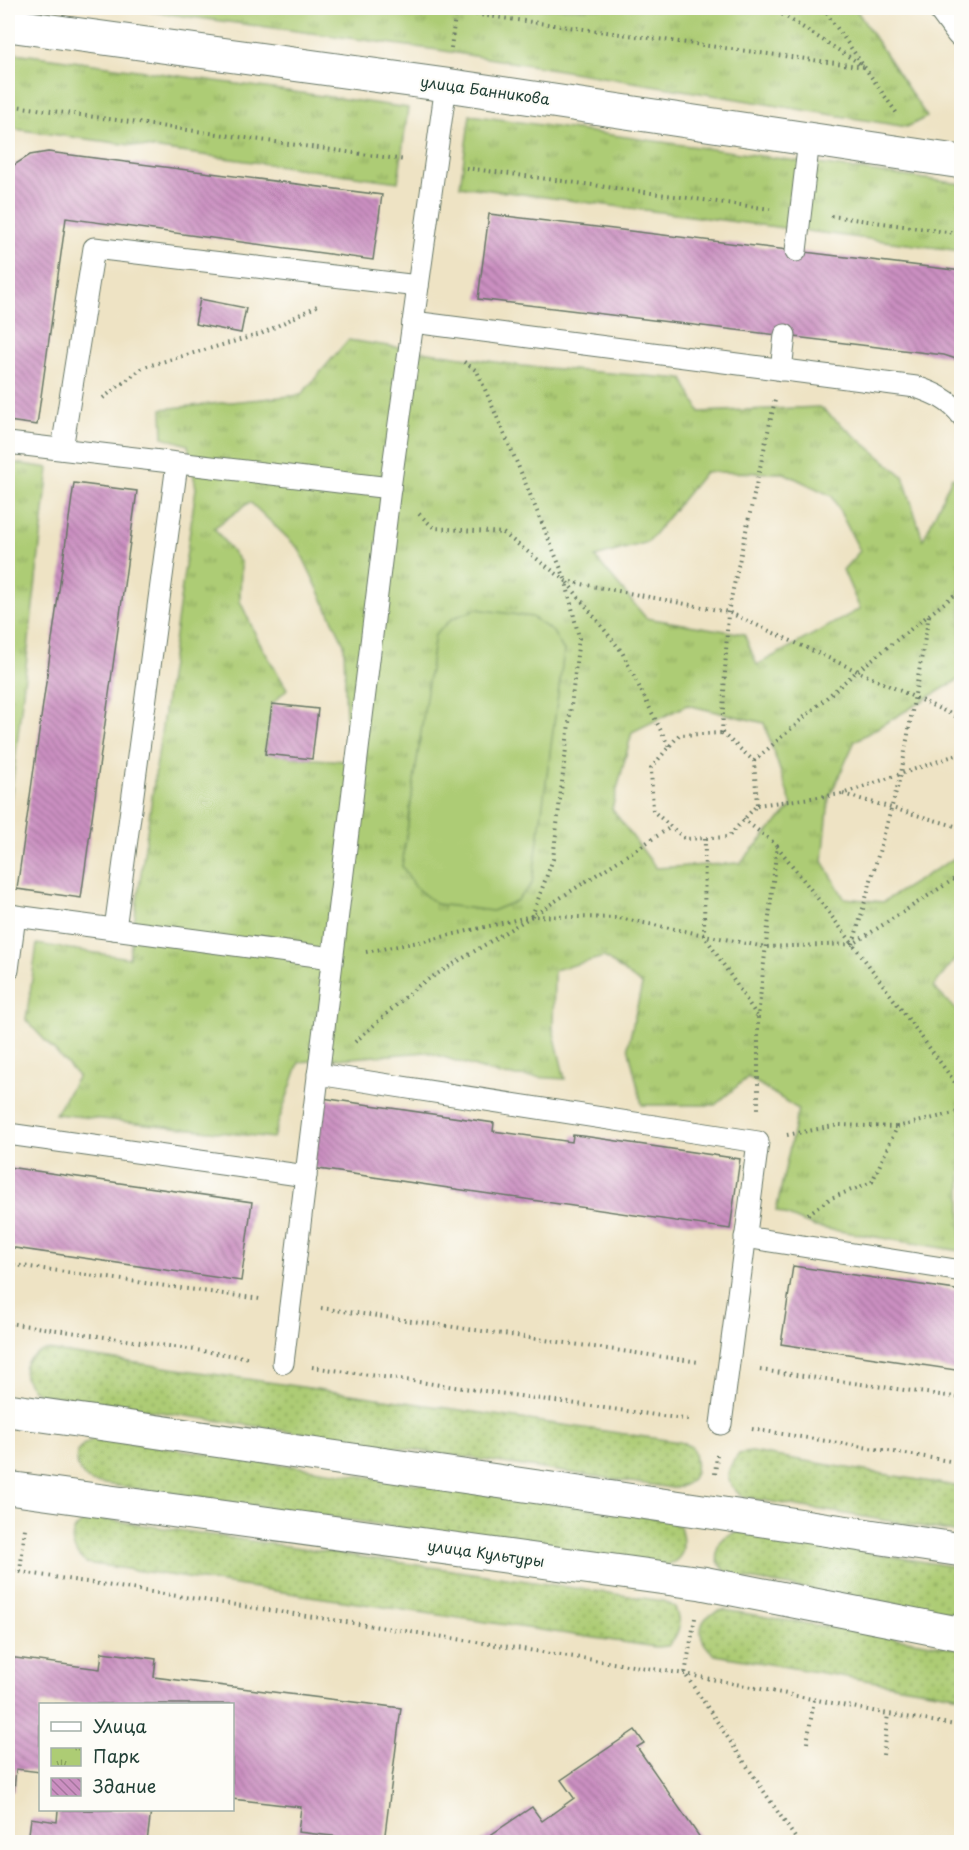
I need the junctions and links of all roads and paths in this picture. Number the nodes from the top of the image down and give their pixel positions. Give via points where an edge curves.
1 (428, 8) edge
2 (772, 8) edge
3 (823, 8) edge
4 (945, 8) edge
5 (8, 25) edge
6 (962, 31) edge
7 (865, 67) junction
8 (446, 85) junction
9 (8, 105) edge
10 (809, 140) junction
11 (929, 158) junction
12 (962, 162) edge
13 (435, 164) junction
14 (800, 213) junction
15 (962, 234) edge
16 (796, 251) dead end
17 (418, 286) junction
18 (322, 304) dead end
19 (413, 322) junction
20 (785, 335) dead end
21 (459, 357) dead end
22 (781, 370) junction
23 (962, 416) edge
24 (63, 439) junction
25 (8, 443) edge
26 (177, 464) junction
27 (390, 488) junction
28 (566, 581) junction
29 (962, 589) edge
30 (728, 612) junction
31 (928, 615) junction
32 (856, 672) junction
33 (914, 698) junction
34 (962, 719) edge
35 (722, 733) junction
36 (669, 747) junction
37 (962, 753) edge
38 (754, 761) junction
39 (901, 774) junction
40 (842, 794) junction
41 (757, 805) junction
42 (891, 809) junction
43 (743, 819) junction
44 (671, 827) junction
45 (962, 828) edge
46 (705, 838) junction
47 (777, 845) junction
48 (962, 874) edge
49 (11, 915) edge
50 (532, 916) junction
51 (115, 929) junction
52 (704, 935) junction
53 (853, 944) junction
54 (765, 947) junction
55 (333, 958) junction
56 (8, 970) edge
57 (758, 1017) junction
58 (318, 1074) junction
59 (962, 1092) edge
60 (962, 1111) edge
61 (897, 1127) junction
62 (8, 1134) edge
63 (758, 1142) junction
64 (306, 1176) junction
65 (745, 1237) junction
66 (770, 1240) junction
67 (8, 1264) edge
68 (962, 1271) edge
69 (290, 1304) junction
70 (9, 1323) edge
71 (8, 1337) edge
72 (283, 1363) junction
73 (729, 1366) junction
74 (962, 1398) edge
75 (8, 1410) edge
76 (721, 1424) junction
77 (962, 1463) edge
78 (18, 1490) edge
79 (962, 1550) edge
80 (8, 1570) edge
81 (20, 1572) junction
82 (962, 1634) edge
83 (685, 1674) junction
84 (814, 1700) junction
85 (888, 1714) junction
86 (962, 1726) edge
87 (807, 1743) dead end
88 (883, 1755) dead end
89 (798, 1842) edge

1 - 7 path
2 - 7 path
3 - 7 path
4 - 6 street
5 - 8 street, улица Банникова
7 - 11 path
8 - 10 street, улица Банникова
8 - 13 lane
9 - 13 path
10 - 11 street, улица Банникова
10 - 14 lane
11 - 12 street, улица Банникова
13 - 14 path
13 - 17 lane
14 - 15 path
14 - 16 lane
17 - 19 lane
17 - 24 lane via 94,248
18 - 24 path via 261,334 144,367
19 - 22 lane
19 - 27 lane
20 - 22 lane
21 - 28 path via 477,371
22 - 23 lane via 915,387 942,398
22 - 30 path
24 - 25 lane
24 - 26 lane
26 - 27 lane
26 - 51 lane
27 - 28 path via 434,528 503,533
27 - 55 lane
28 - 30 path
28 - 36 path via 622,652
28 - 50 path via 579,638 554,859
29 - 31 path
30 - 32 path
30 - 35 path
31 - 32 path
31 - 33 path
32 - 33 path
32 - 38 path
33 - 34 path
33 - 39 path
35 - 36 path via 679,735
35 - 38 path
36 - 44 path via 651,768 653,811
37 - 39 path
38 - 41 path
39 - 40 path
39 - 42 path
40 - 41 path
40 - 42 path
41 - 43 path
42 - 45 path
42 - 53 path
43 - 46 path via 728,837
43 - 47 path
44 - 46 path via 685,839
44 - 50 path
46 - 52 path
47 - 53 path
47 - 54 path
48 - 53 path
49 - 51 lane
49 - 56 lane
50 - 52 path via 619,918
50 - 55 path
50 - 58 path via 419,985
51 - 55 lane
52 - 54 path
52 - 57 path
53 - 54 path
53 - 59 path
54 - 57 path
55 - 58 lane
57 - 63 path
58 - 63 lane
58 - 64 lane
60 - 61 path
61 - 63 path via 839,1125
61 - 66 path via 872,1182 831,1198
62 - 64 lane
63 - 65 lane
64 - 69 lane
65 - 66 lane
65 - 73 lane
66 - 68 lane
67 - 69 path
69 - 72 lane
69 - 73 path
70 - 71 path
70 - 72 path
72 - 76 path
73 - 74 path
73 - 76 lane
75 - 79 street
76 - 77 path
78 - 81 path
78 - 82 street, улица Культуры via 702,1583
80 - 81 path
81 - 83 path
83 - 84 path
83 - 89 path
84 - 85 path
84 - 87 path
85 - 86 path
85 - 88 path

